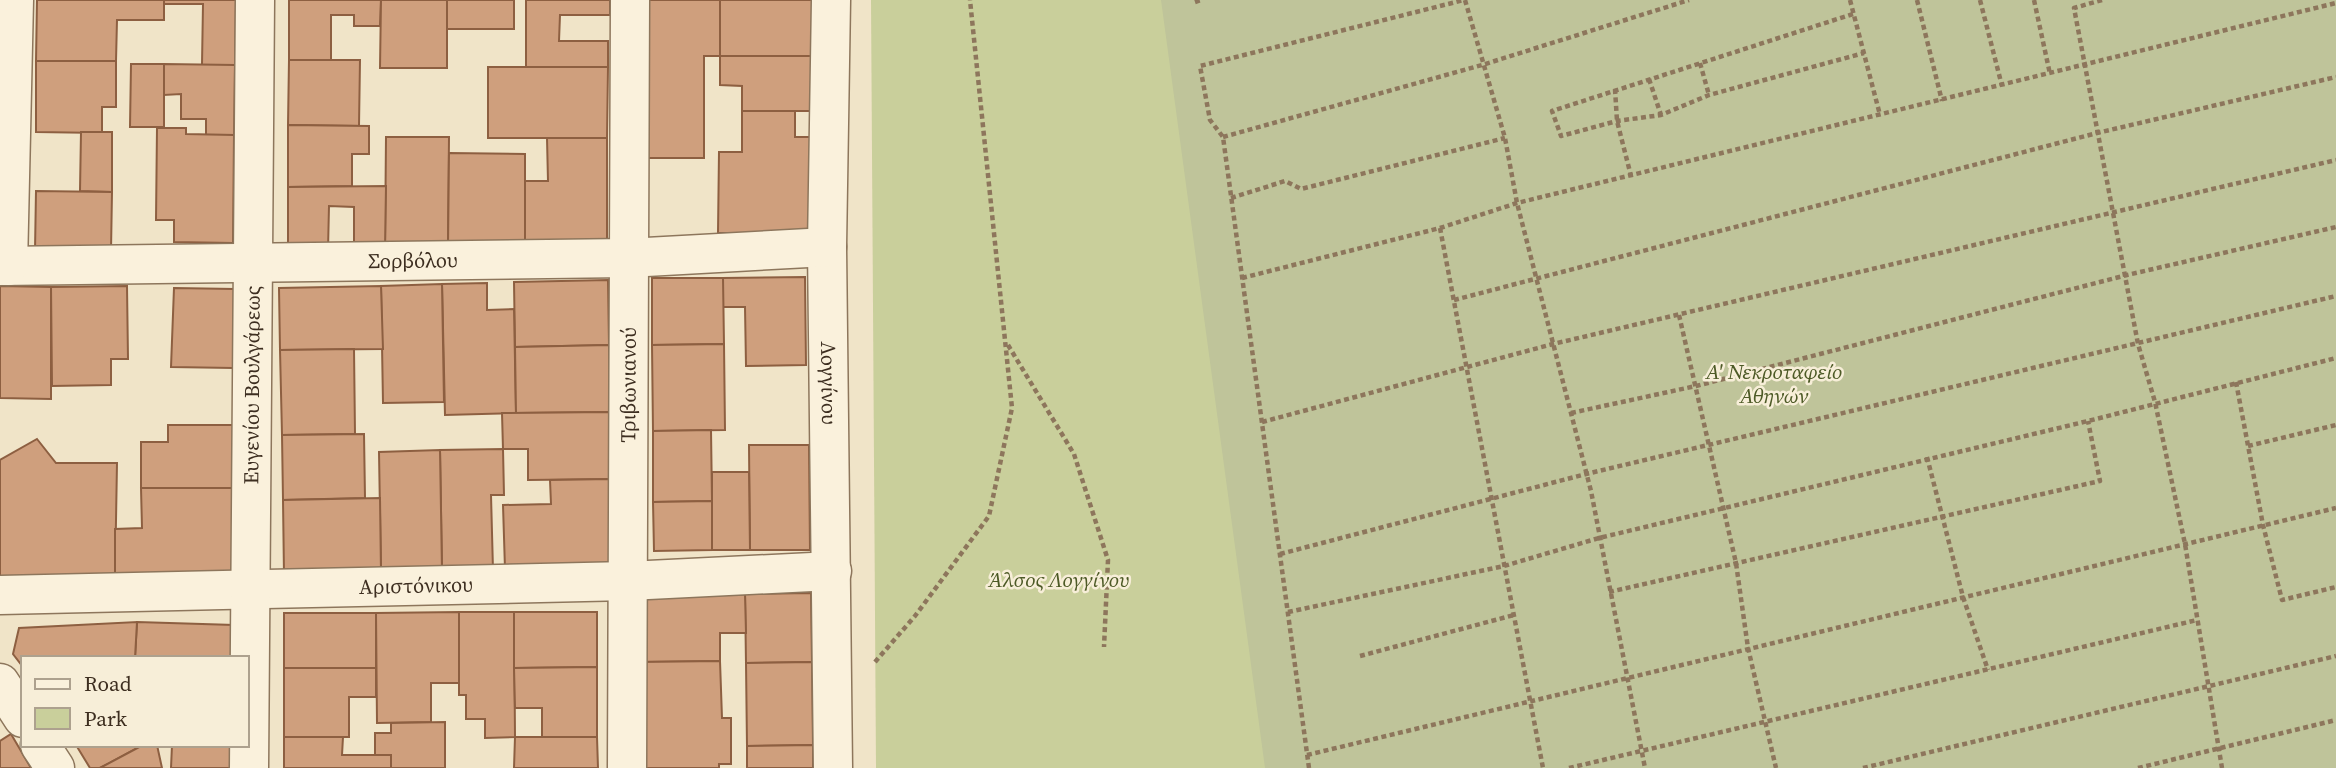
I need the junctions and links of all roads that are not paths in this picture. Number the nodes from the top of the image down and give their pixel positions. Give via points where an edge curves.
1 (14, 0) edge
2 (255, 0) edge
3 (630, 0) edge
4 (831, 0) edge
5 (827, 247) junction
6 (628, 258) junction
7 (253, 264) junction
8 (4, 266) edge
9 (832, 571) junction
10 (628, 581) junction
11 (251, 592) junction
12 (0, 595) edge
13 (0, 683) edge
14 (21, 715) edge
15 (41, 747) edge
16 (55, 768) edge
17 (249, 768) edge
18 (627, 768) edge
19 (833, 768) edge

1 - 8 street
2 - 7 street, Ευγενίου Βουλγάρεως
3 - 6 street, Τριβωνιανού
4 - 5 street, Λογγίνου
5 - 6 street, Σορβόλου
5 - 9 street, Λογγίνου
6 - 7 street, Σορβόλου
6 - 10 street, Τριβωνιανού
7 - 8 street, Σορβόλου
7 - 11 street, Ευγενίου Βουλγάρεως
9 - 10 street, Αριστόνικου
9 - 19 street, Λογγίνου
10 - 11 street, Αριστόνικου
10 - 18 street, Τριβωνιανού
11 - 12 street, Αριστόνικου
11 - 17 street, Ευγενίου Βουλγάρεως
13 - 14 street
15 - 16 street

